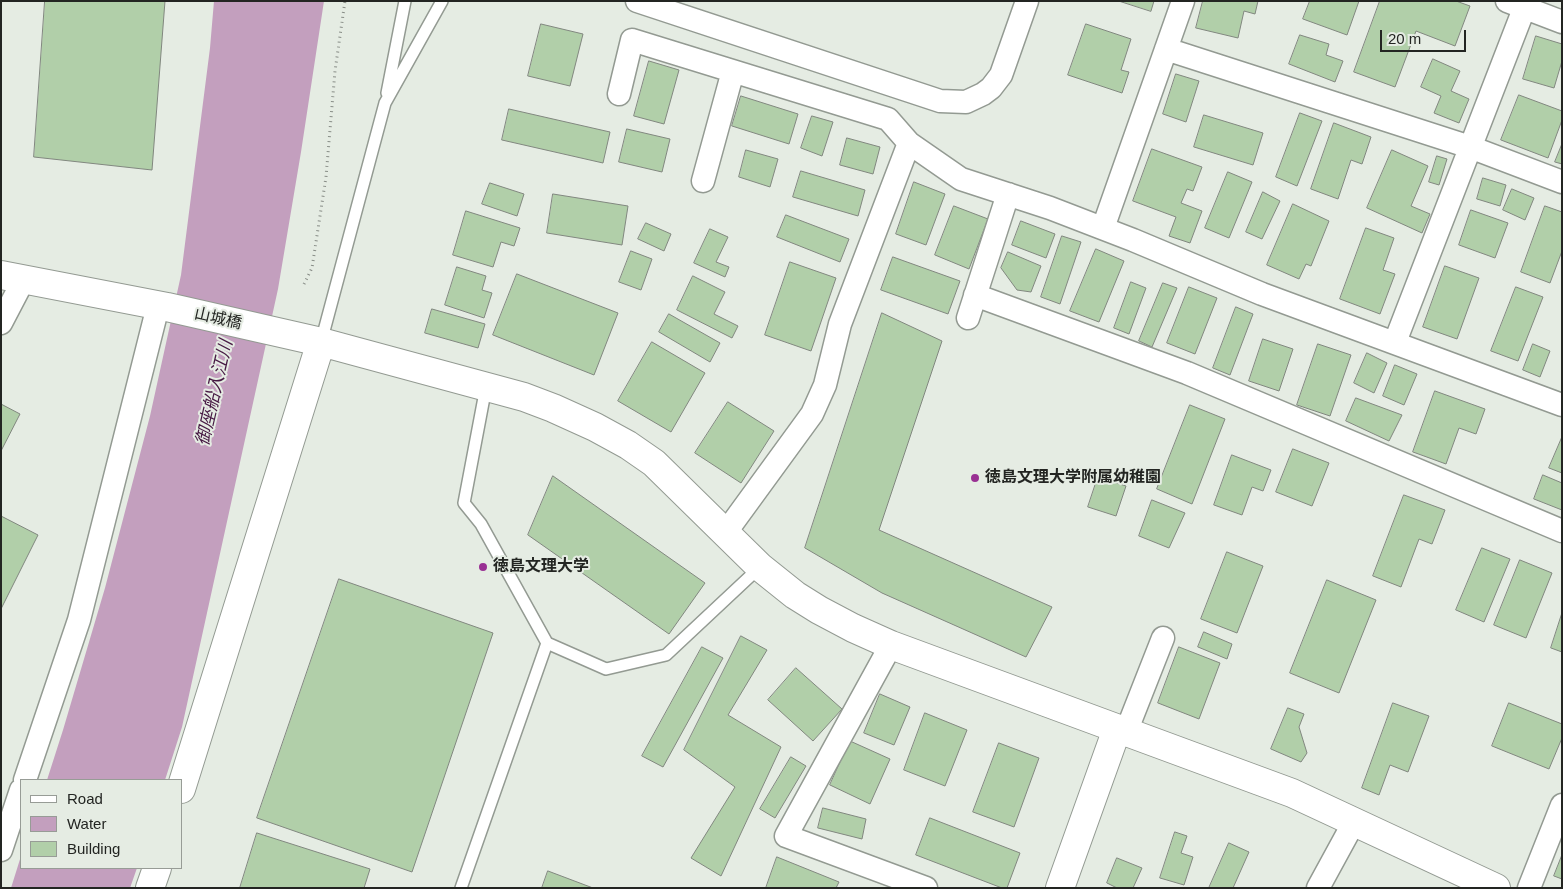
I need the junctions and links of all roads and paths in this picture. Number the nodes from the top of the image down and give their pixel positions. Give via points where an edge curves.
1 (345, 1) edge
2 (405, 1) edge
3 (442, 1) edge
4 (637, 1) edge
5 (1027, 1) edge
6 (1183, 1) edge
7 (1519, 3) edge
8 (1562, 22) edge
9 (1166, 49) junction
10 (733, 71) junction
11 (619, 94) dead end
12 (385, 102) junction
13 (909, 143) junction
14 (1470, 146) junction
15 (703, 181) dead end
16 (1562, 182) edge
17 (1008, 194) junction
18 (1103, 228) junction
19 (13, 277) edge
20 (304, 284) dead end
21 (975, 295) junction
22 (162, 307) junction
23 (968, 318) dead end
24 (1, 323) edge
25 (321, 342) junction
26 (1395, 342) junction
27 (486, 387) junction
28 (1562, 405) edge
29 (1562, 531) edge
30 (726, 532) junction
31 (760, 567) junction
32 (1163, 638) dead end
33 (547, 644) junction
34 (890, 645) junction
35 (1122, 731) junction
36 (25, 779) edge
37 (182, 786) edge
38 (20, 793) edge
39 (1562, 805) edge
40 (1354, 822) junction
41 (1, 850) edge
42 (156, 869) edge
43 (150, 888) edge
44 (461, 888) edge
45 (926, 888) edge
46 (1060, 888) edge
47 (1318, 888) edge
48 (1496, 888) edge
49 (1529, 888) edge

1 - 20 path via 326,177 312,268
2 - 12 lane
3 - 12 lane
4 - 5 street via 940,101 966,102 991,88 1001,75
6 - 9 street
7 - 8 street
7 - 14 street
9 - 14 street
9 - 18 street
10 - 11 street via 632,40
10 - 13 street via 888,119
10 - 15 street
12 - 25 lane
13 - 17 street via 961,179
13 - 30 street via 840,324 825,385 812,414
14 - 16 street
14 - 26 street
17 - 18 street
17 - 21 street
18 - 26 street via 1262,294
19 - 22 street, 山城橋
19 - 24 street
21 - 23 street
21 - 29 street via 1187,373
22 - 25 street, 山城橋
22 - 36 street via 79,620
25 - 27 street, 山城橋
25 - 37 street
26 - 28 street
27 - 30 street, 山城橋 via 553,408 628,445 654,463
27 - 33 lane via 464,503 481,524
30 - 31 street, 山城橋
31 - 33 lane via 666,654 606,670
31 - 34 street, 山城橋 via 819,610
32 - 35 street
33 - 44 lane
34 - 35 street, 山城橋
34 - 45 street via 786,836
35 - 40 street, 山城橋 via 1292,793
35 - 46 street
38 - 41 street
39 - 49 street
40 - 47 street
40 - 48 street, 山城橋
42 - 43 street

